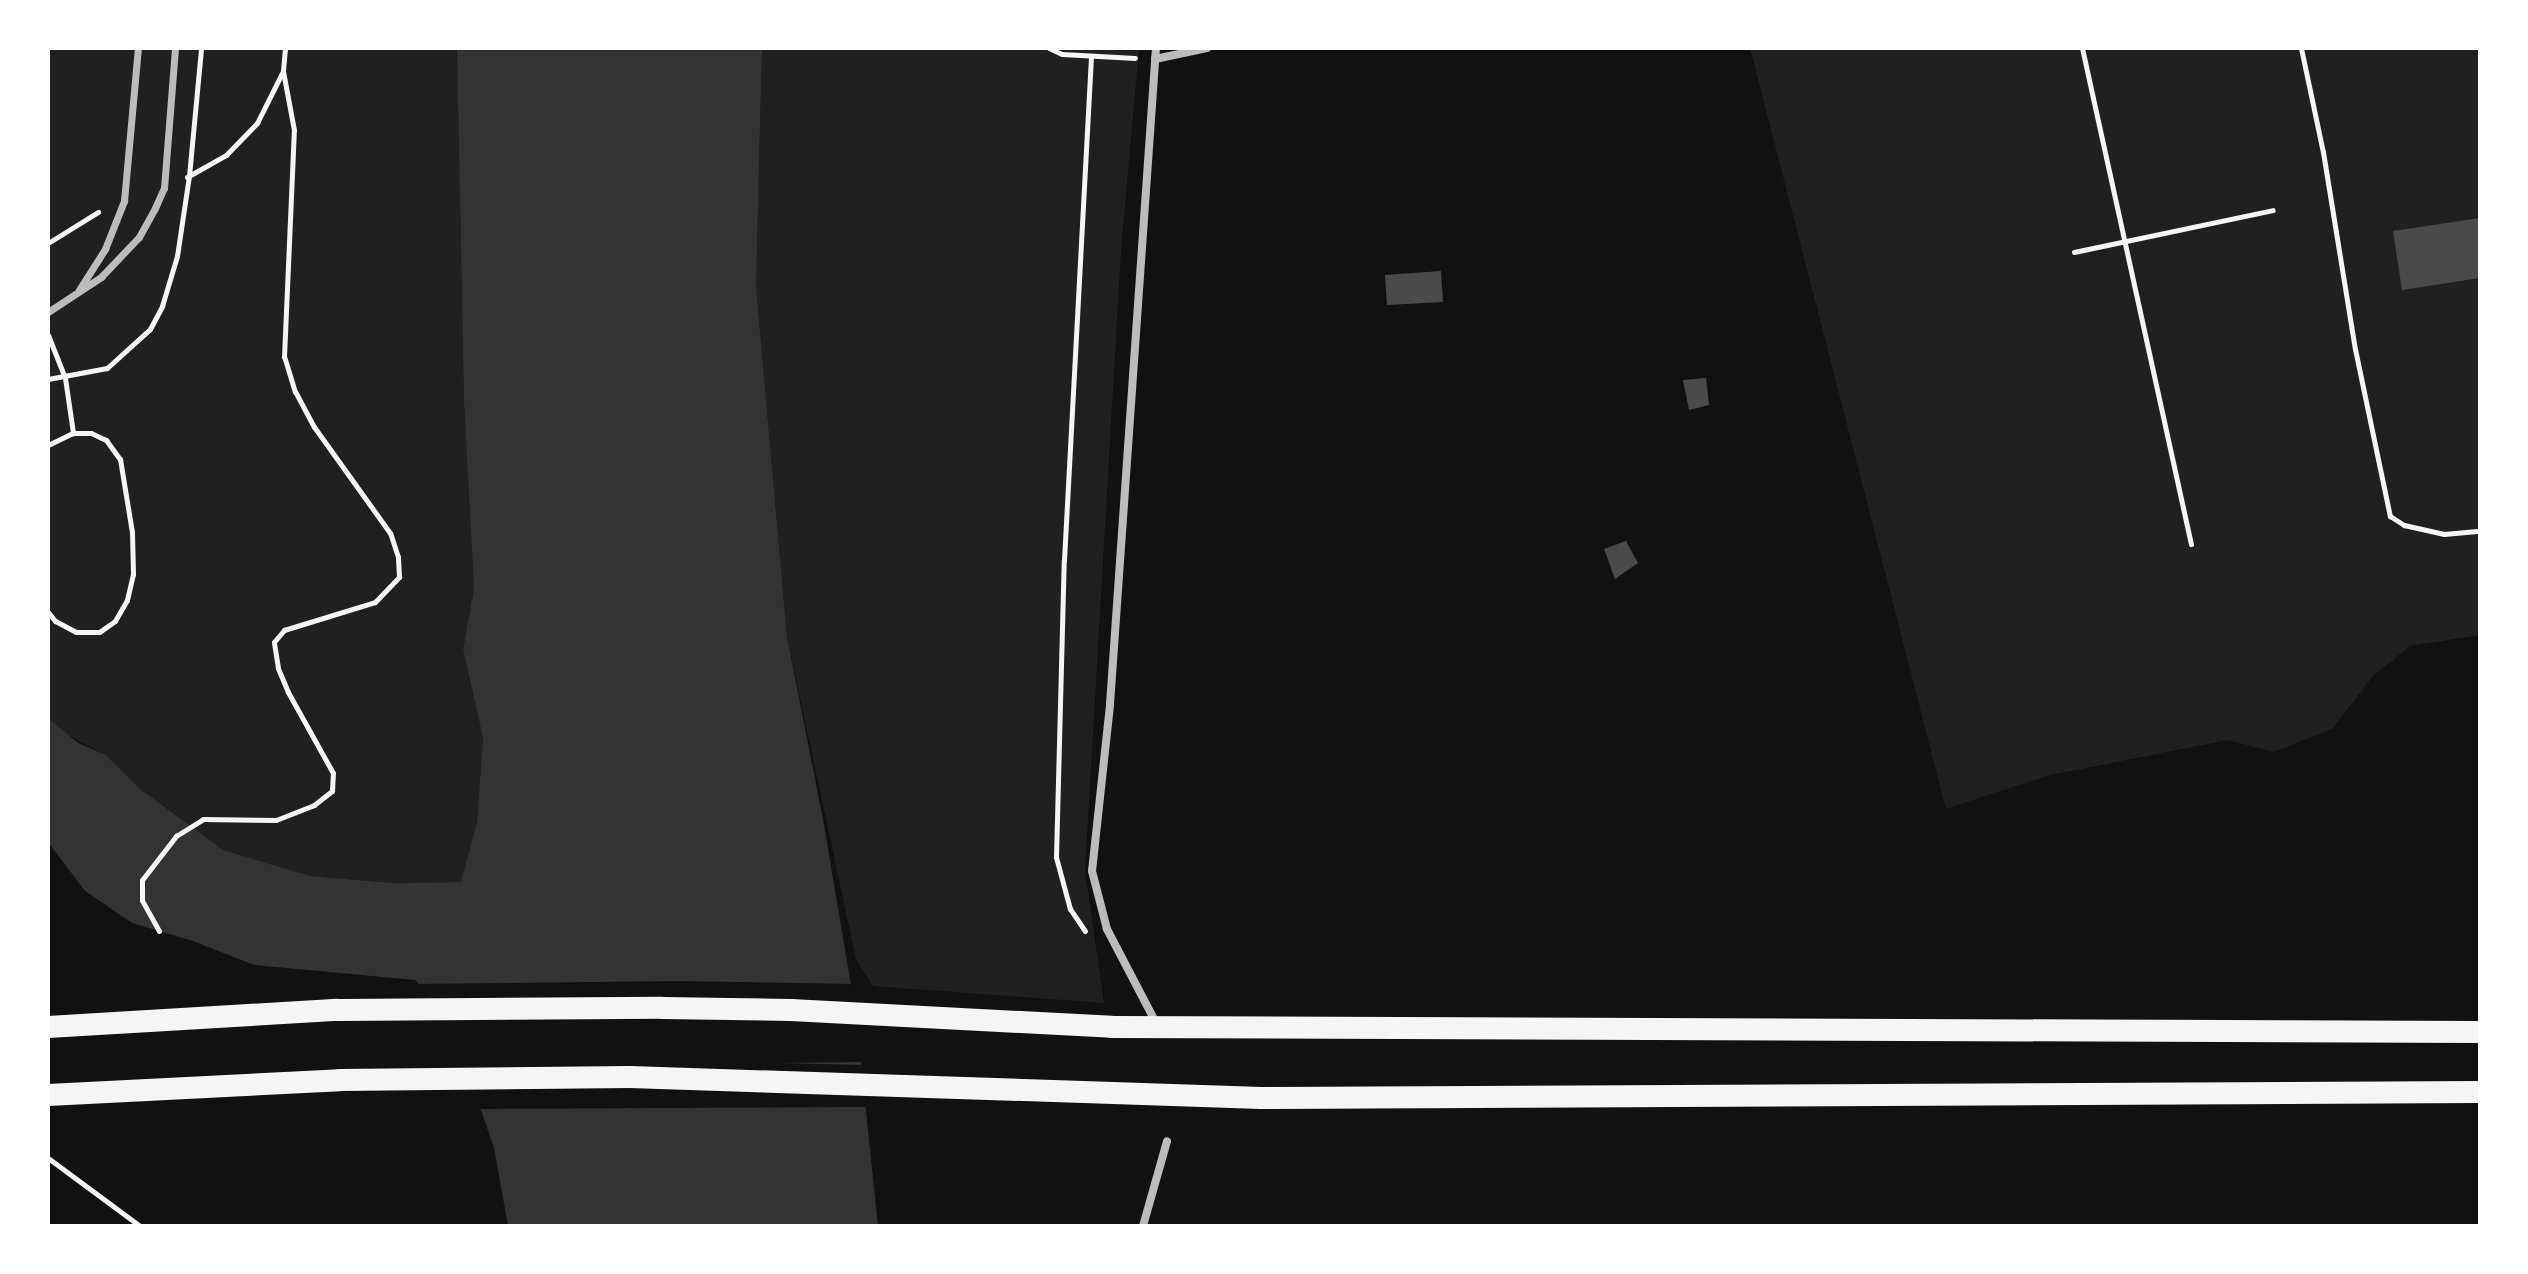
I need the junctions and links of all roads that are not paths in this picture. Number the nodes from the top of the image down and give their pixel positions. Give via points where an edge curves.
1 (138, 48) edge
2 (175, 48) edge
3 (1156, 48) edge
4 (1207, 48) edge
5 (1155, 59) junction
6 (76, 296) junction
7 (48, 312) edge
8 (1154, 1019) dead end
9 (48, 1027) edge
10 (2480, 1032) edge
11 (2480, 1092) edge
12 (48, 1095) edge
13 (1167, 1141) dead end
14 (1143, 1226) edge

1 - 6 street via 124,201 105,249
2 - 6 street via 164,188 127,251
3 - 5 street
4 - 5 street
5 - 8 street via 1110,704 1092,871 1107,929
6 - 7 street
9 - 10 highway via 338,1010 662,1008 1112,1027
11 - 12 highway via 1262,1098 630,1077 340,1080
13 - 14 street

